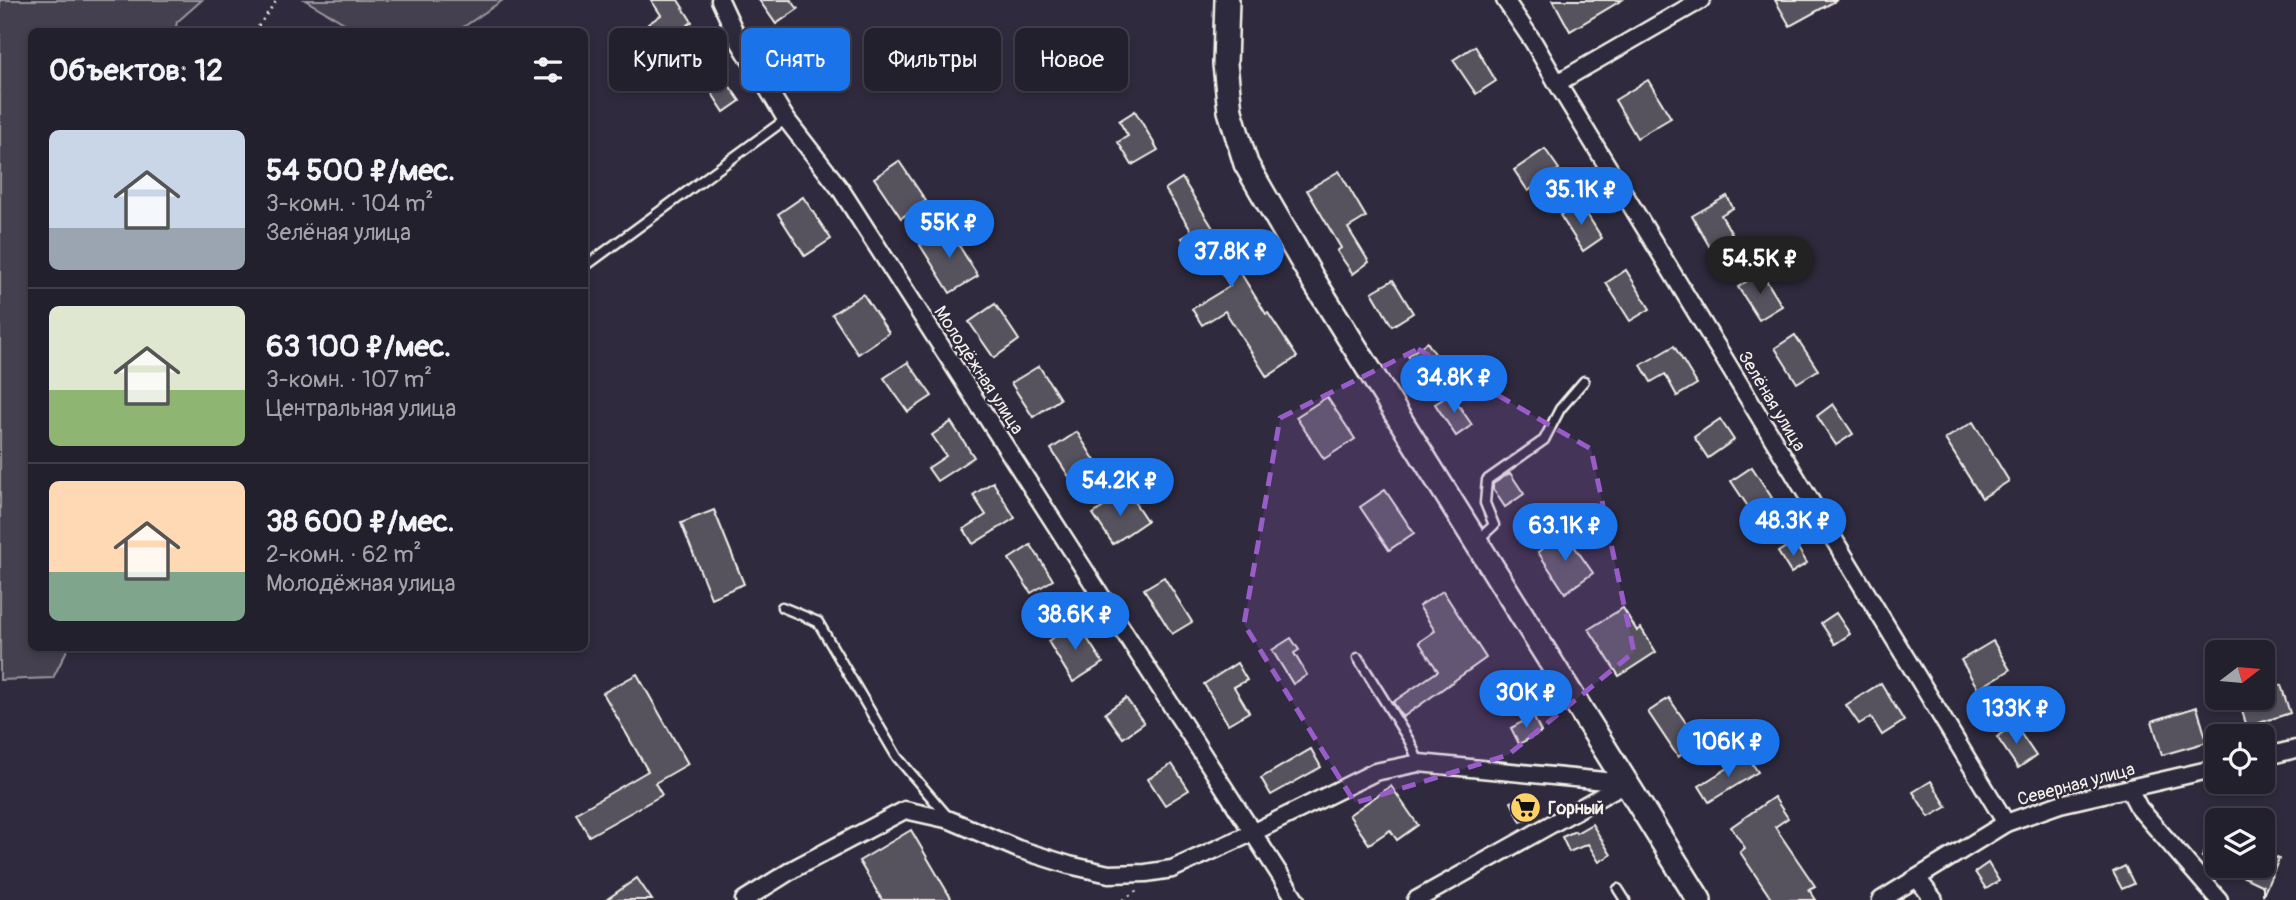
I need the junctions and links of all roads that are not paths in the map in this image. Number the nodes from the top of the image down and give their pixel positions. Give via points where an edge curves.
1 (1227, 0) edge
2 (1505, 0) edge
3 (1701, 0) edge
4 (720, 1) edge
5 (1557, 83) junction
6 (786, 119) junction
7 (588, 264) edge
8 (1584, 381) dead end
9 (1479, 539) dead end
10 (782, 607) dead end
11 (1358, 658) dead end
12 (2296, 749) edge
13 (2275, 754) edge
14 (1419, 764) junction
15 (2205, 771) edge
16 (1625, 783) junction
17 (2129, 789) junction
18 (950, 820) junction
19 (2006, 823) junction
20 (1252, 833) junction
21 (1917, 878) junction
22 (1618, 889) dead end
23 (744, 900) edge
24 (1296, 900) edge
25 (1416, 900) edge
26 (1625, 900) edge
27 (1699, 900) edge
28 (1881, 900) edge
29 (1934, 900) edge
30 (2219, 900) edge

1 - 16 street via 1225,64 1230,111 1246,164
2 - 5 street, Зелёная улица
3 - 5 street
4 - 6 street, Молодёжная улица
5 - 19 street, Зелёная улица
6 - 7 lane
6 - 20 street, Молодёжная улица via 841,190
8 - 9 lane via 1560,409 1544,440 1487,480 1485,503 1494,525
10 - 18 lane via 818,622 897,757
11 - 14 lane
12 - 13 street
14 - 16 street
14 - 20 street via 1375,772
15 - 17 street, Северная улица
16 - 25 street
16 - 27 street
17 - 19 street, Северная улица via 2060,804
17 - 30 street via 2139,808
18 - 20 street via 1043,857 1110,874 1172,869
18 - 23 street via 905,810
19 - 21 street, Северная улица
20 - 24 street, Молодёжная улица
21 - 28 street, Северная улица
21 - 29 street
22 - 26 lane

